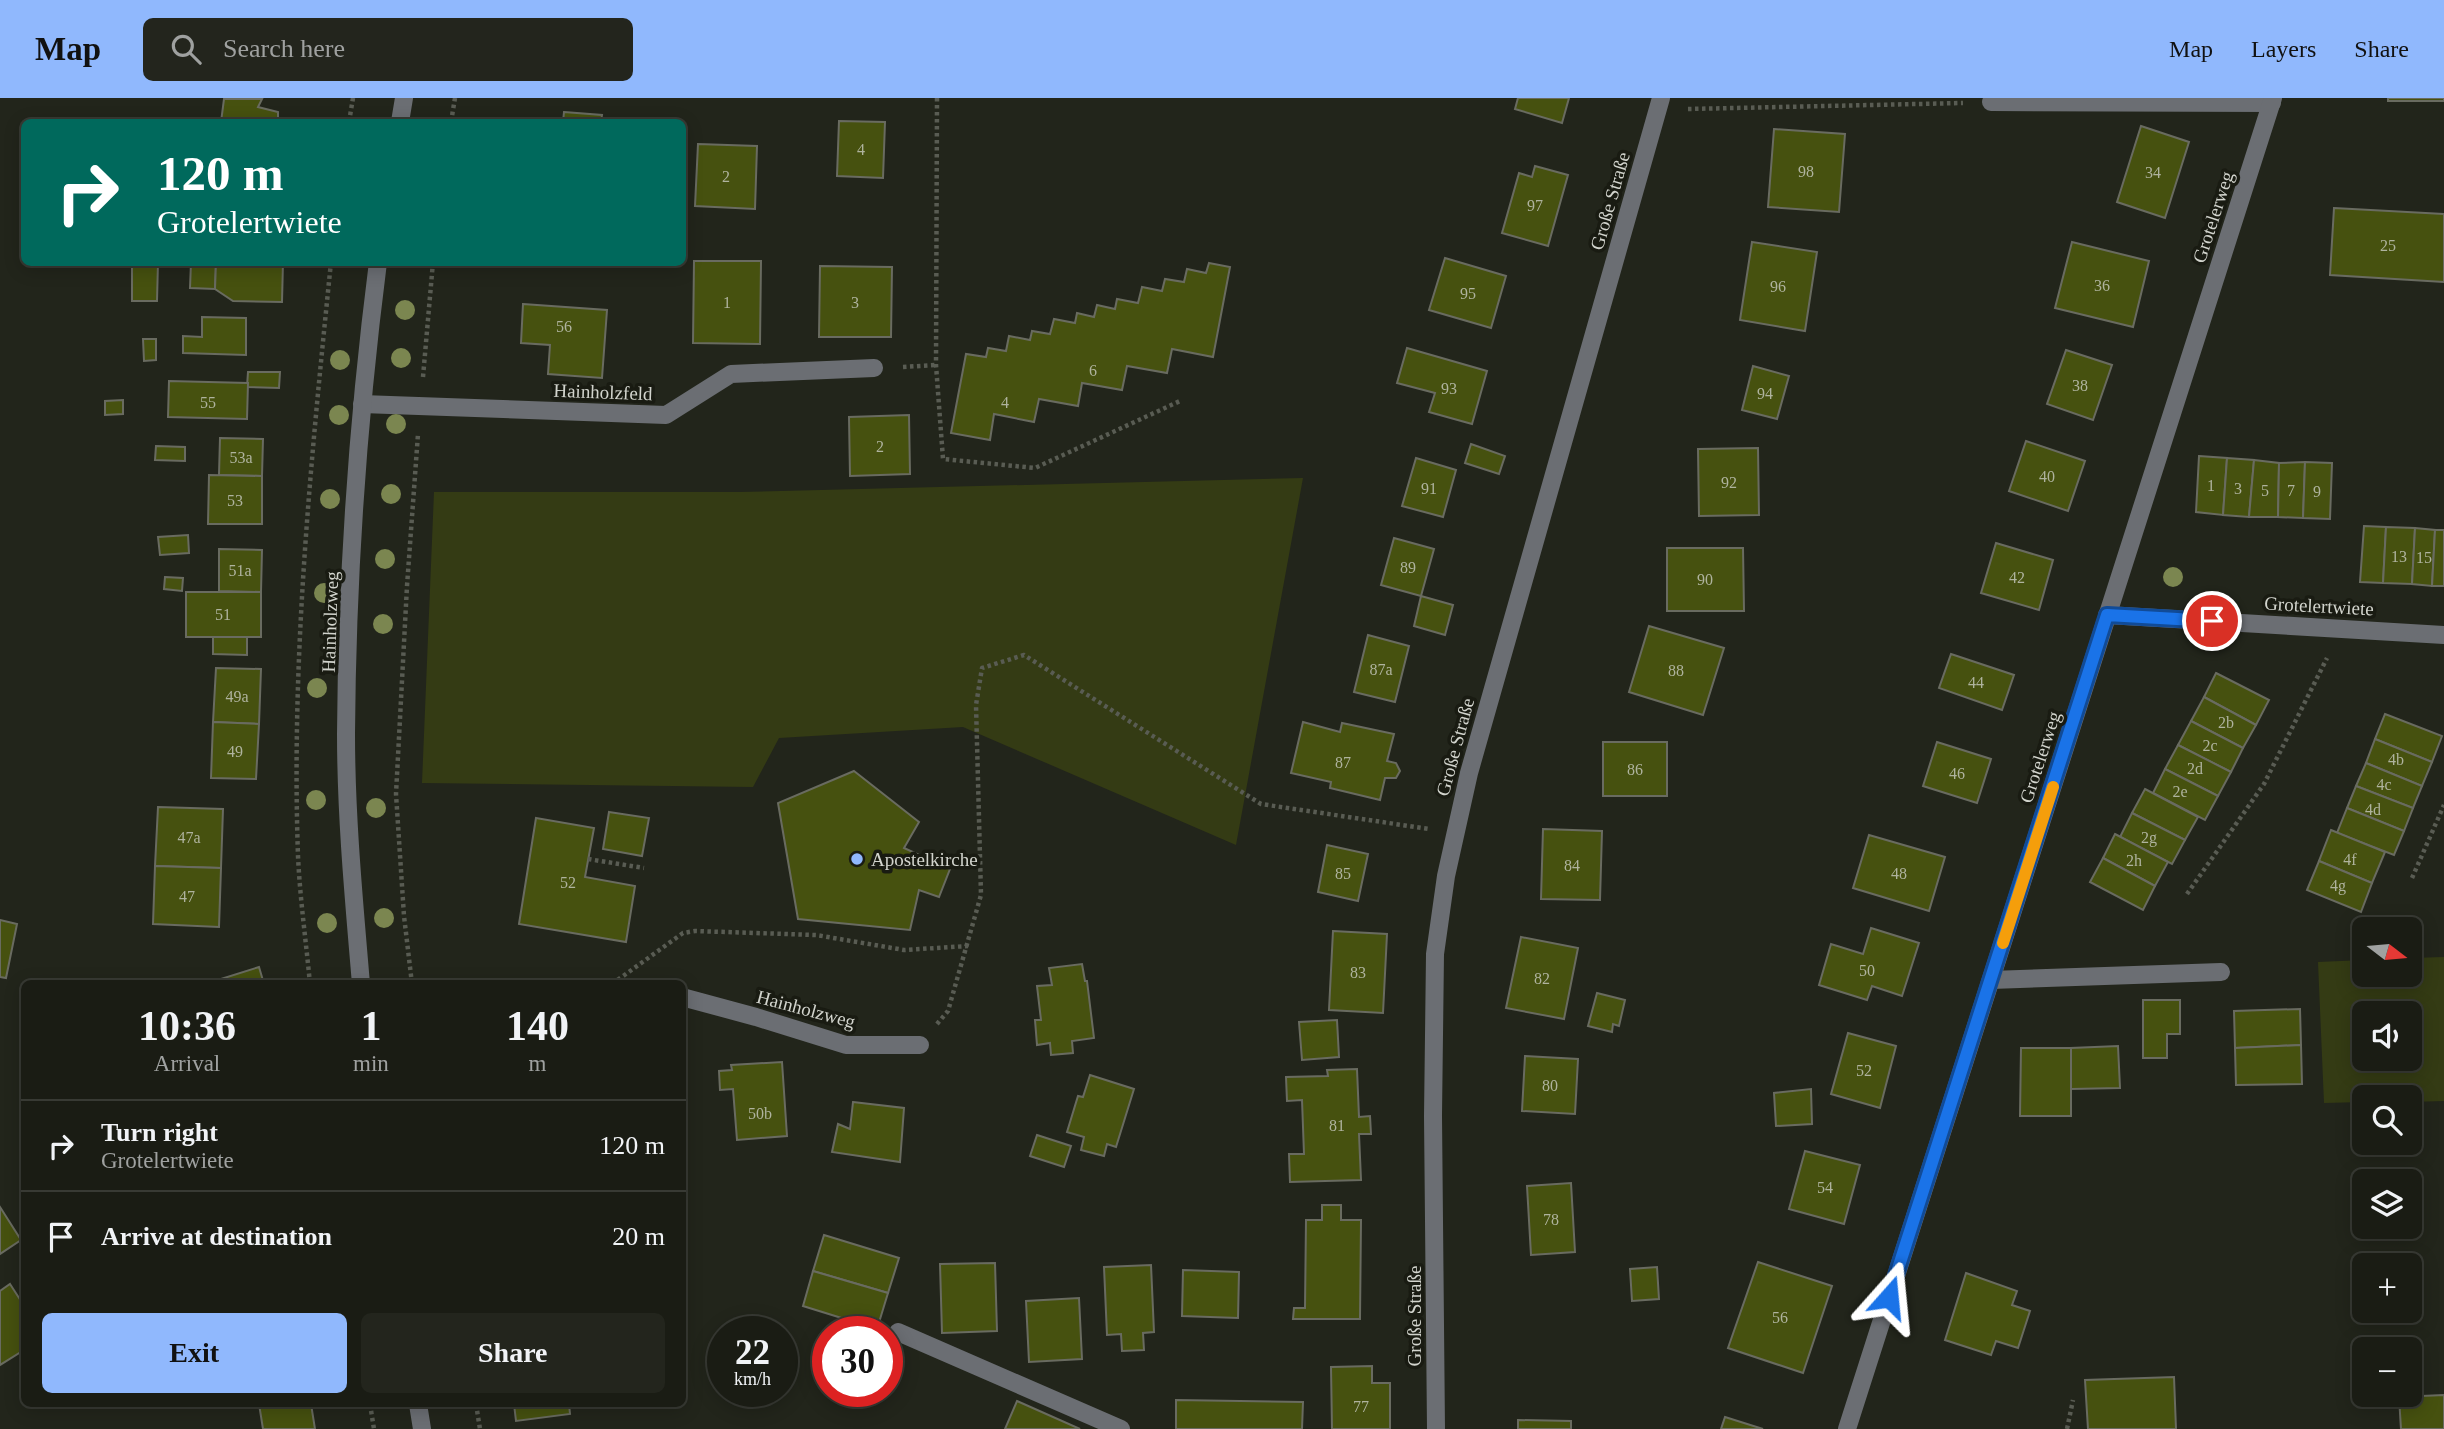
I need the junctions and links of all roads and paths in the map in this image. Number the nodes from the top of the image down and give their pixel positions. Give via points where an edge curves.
1 (353, 98) edge
2 (404, 98) edge
3 (455, 98) edge
4 (937, 98) edge
5 (1661, 98) edge
6 (2272, 100) edge
7 (1991, 102) joint
8 (1714, 110) dead end
9 (350, 119) edge
10 (400, 119) edge
11 (452, 119) edge
12 (331, 266) edge
13 (378, 266) edge
14 (433, 266) edge
15 (874, 368) dead end
16 (1180, 401) dead end
17 (362, 404) junction
18 (421, 406) junction
19 (2107, 615) junction
20 (2342, 629) junction
21 (2444, 635) edge
22 (2444, 805) edge
23 (1454, 834) junction
24 (588, 859) dead end
25 (644, 868) dead end
26 (2412, 878) dead end
27 (2187, 894) dead end
28 (968, 946) junction
29 (2221, 972) dead end
30 (310, 980) edge
31 (361, 980) edge
32 (412, 980) edge
33 (618, 980) edge
34 (1991, 980) junction
35 (686, 998) edge
36 (920, 1045) joint
37 (903, 1334) edge
38 (2073, 1400) dead end
39 (370, 1407) edge
40 (418, 1407) edge
41 (476, 1407) edge
42 (374, 1429) edge
43 (422, 1429) edge
44 (480, 1429) edge
45 (1121, 1429) edge
46 (1436, 1429) edge
47 (1847, 1429) edge
48 (2067, 1429) edge

1 - 9 path
2 - 10 street
3 - 11 path
4 - 16 path via 936,365 943,459 1035,468
5 - 23 street, Große Straße
6 - 7 street
6 - 19 street, Grotelerweg
7 - 8 path
12 - 30 path via 298,659 298,858
13 - 17 street, Hainholzweg
14 - 18 path
15 - 18 street, Hainholzfeld via 731,374 666,415
17 - 18 street, Hainholzfeld
17 - 31 street, Hainholzweg via 346,736
18 - 32 path via 396,794
19 - 20 street, Grotelertwiete
19 - 34 street, Grotelerweg
20 - 21 street, Grotelertwiete
20 - 27 path via 2264,784
22 - 26 path
23 - 28 path via 1261,804 1024,655 982,668 976,705 981,895
23 - 46 street, Große Straße via 1435,954
24 - 25 path
28 - 33 path via 904,950 816,935 695,931 683,933
28 - 36 path via 948,1011
29 - 34 street
34 - 47 street, Grotelerweg
35 - 36 street, Hainholzweg via 846,1045
37 - 45 street
38 - 48 path
39 - 42 path
40 - 43 street
41 - 44 path

